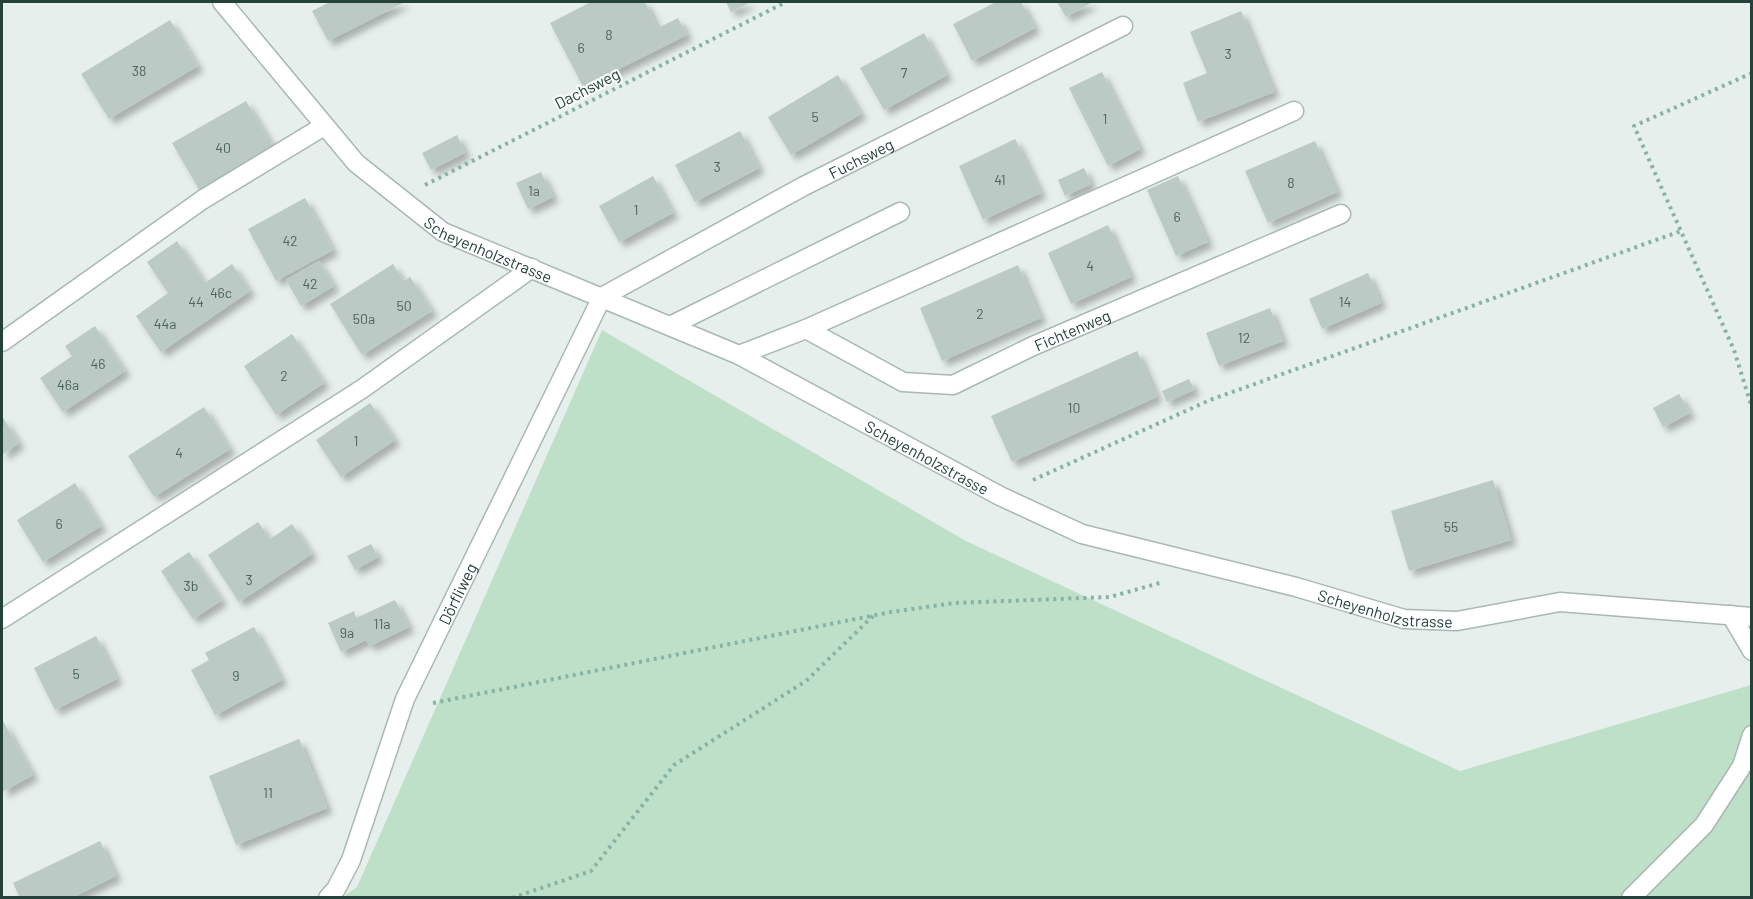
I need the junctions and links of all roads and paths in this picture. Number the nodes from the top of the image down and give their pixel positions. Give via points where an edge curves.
1 (222, 2) edge
2 (786, 2) edge
3 (1123, 26) dead end
4 (1752, 73) edge
5 (1294, 111) dead end
6 (324, 126) junction
7 (400, 198) junction
8 (900, 212) dead end
9 (1341, 214) dead end
10 (1681, 231) junction
11 (532, 268) junction
12 (602, 297) junction
13 (670, 326) junction
14 (806, 329) junction
15 (2, 342) edge
16 (738, 355) junction
17 (1752, 408) edge
18 (1000, 496) junction
19 (1167, 581) dead end
20 (874, 615) junction
21 (1731, 615) junction
22 (1752, 616) edge
23 (2, 619) edge
24 (1752, 651) edge
25 (401, 710) junction
26 (1752, 735) edge
27 (328, 897) edge
28 (512, 897) edge
29 (1631, 897) edge

1 - 6 street, Scheyenholzstrasse
2 - 7 path, Dachsweg
3 - 12 street, Fuchsweg via 804,186
4 - 10 path via 1634,126
5 - 14 street
6 - 7 street, Scheyenholzstrasse via 356,163
6 - 15 street via 202,200
7 - 11 street, Scheyenholzstrasse via 443,232
8 - 13 street
9 - 14 street, Fichtenweg via 1032,346 953,385 903,382
10 - 17 path via 1734,350
10 - 18 path via 1210,400
11 - 12 street, Scheyenholzstrasse
11 - 23 street via 362,389
12 - 13 street, Scheyenholzstrasse
12 - 25 street, Dörfliweg
13 - 16 street, Scheyenholzstrasse
14 - 16 street
16 - 18 street, Scheyenholzstrasse
18 - 21 street, Scheyenholzstrasse via 1082,534 1296,586 1404,619 1457,621 1560,602
19 - 20 path via 1110,597 954,603
20 - 25 path
20 - 28 path via 806,681 674,765 591,871
21 - 22 street, Scheyenholzstrasse
21 - 24 street
25 - 27 street, Dörfliweg via 351,860
26 - 29 street via 1742,766 1704,825

